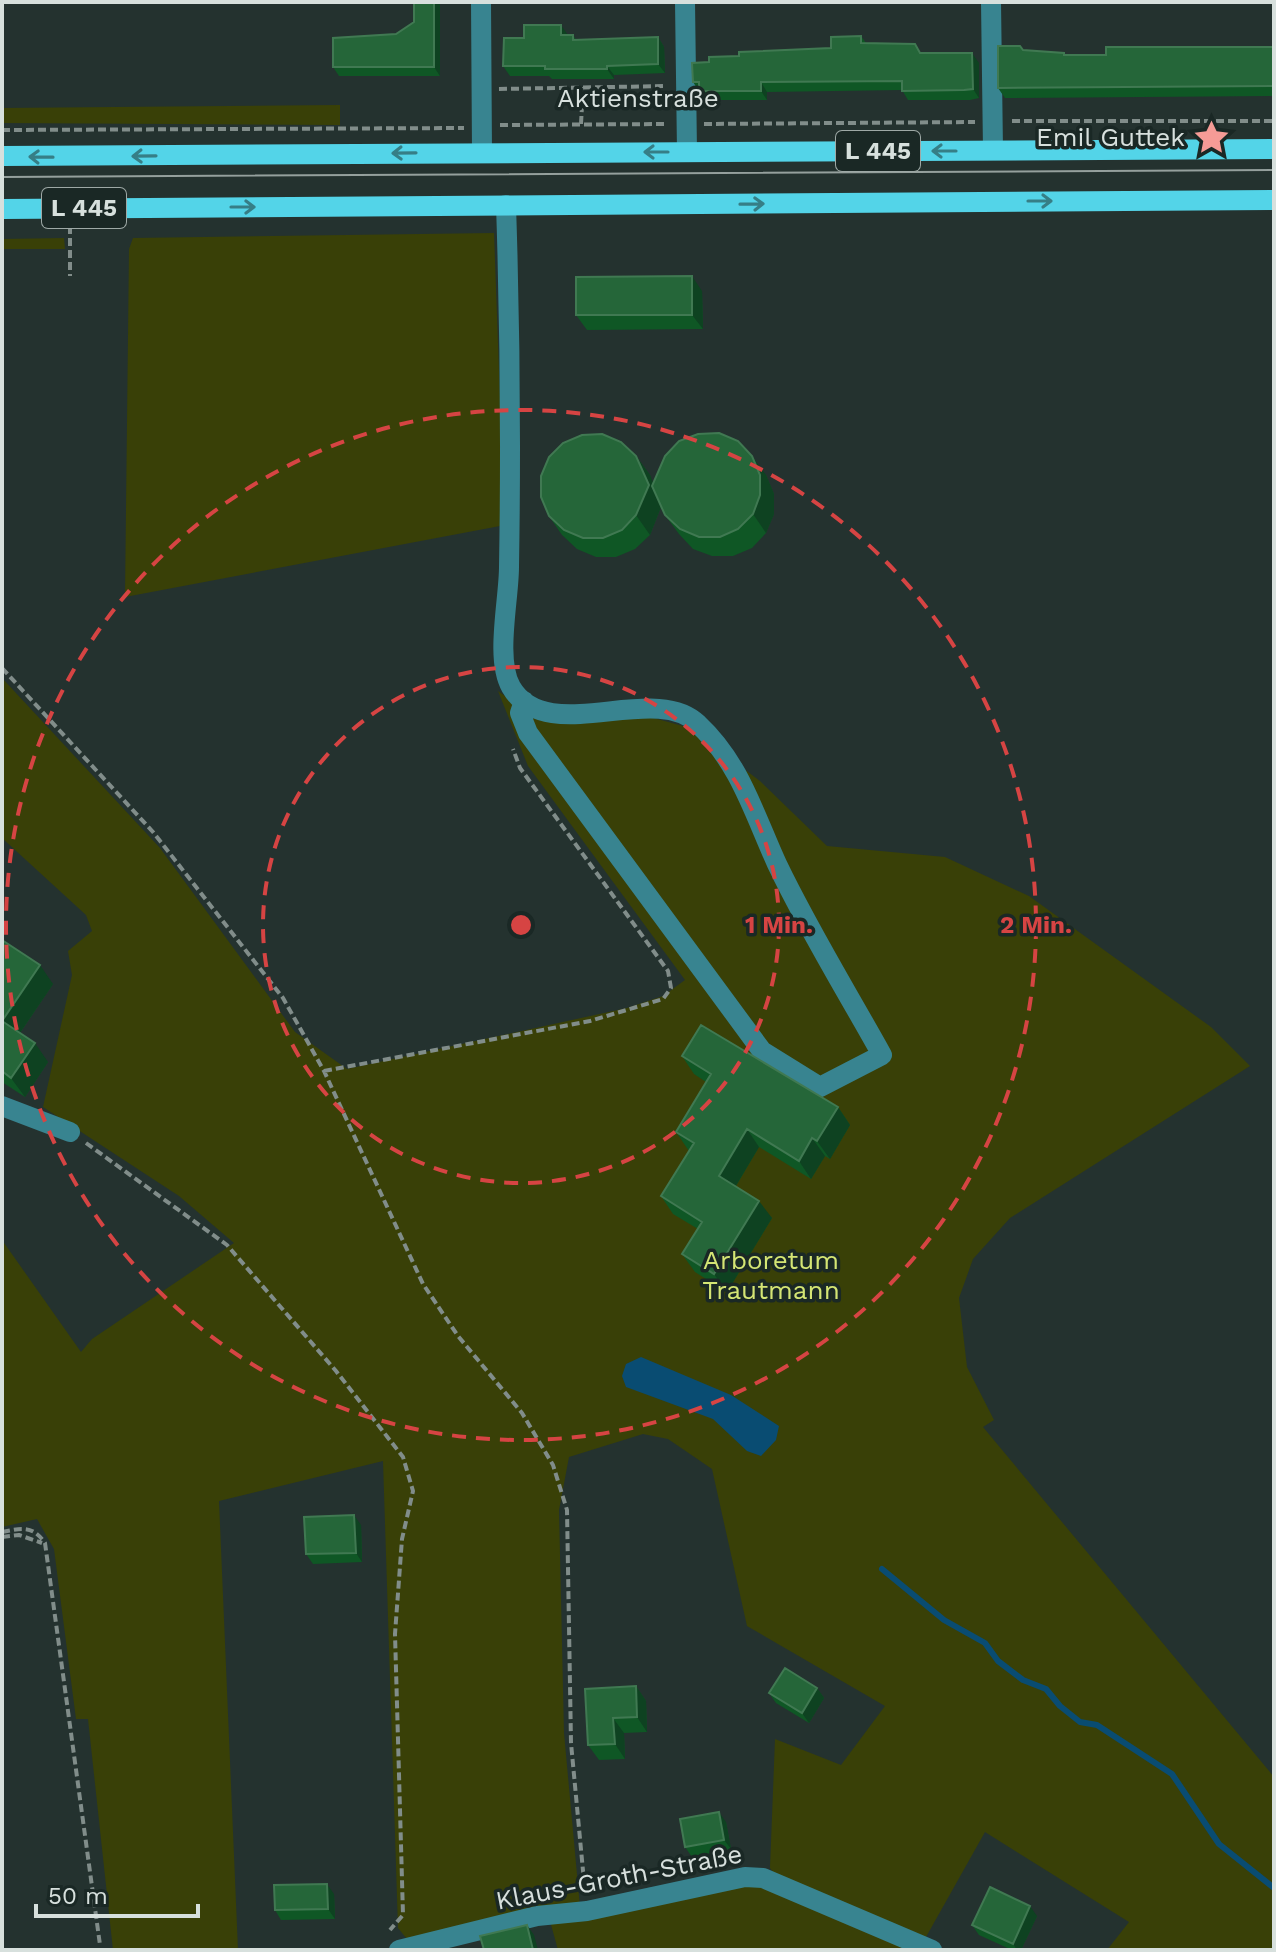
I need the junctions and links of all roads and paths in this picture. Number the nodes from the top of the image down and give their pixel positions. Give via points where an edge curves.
1 (481, 2) edge
2 (685, 2) edge
3 (991, 2) edge
4 (687, 86) junction
5 (583, 87) junction
6 (480, 89) junction
7 (992, 121) junction
8 (1274, 121) edge
9 (581, 124) junction
10 (687, 124) junction
11 (480, 128) junction
12 (2, 130) edge
13 (1274, 149) edge
14 (993, 150) junction
15 (687, 152) junction
16 (482, 153) junction
17 (2, 156) edge
18 (1274, 200) edge
19 (506, 205) junction
20 (70, 208) junction
21 (2, 209) edge
22 (70, 276) dead end
23 (2, 668) edge
24 (524, 701) junction
25 (510, 739) dead end
26 (324, 1071) junction
27 (2, 1106) edge
28 (70, 1132) joint
29 (2, 1534) edge
30 (45, 1543) junction
31 (587, 1911) junction
32 (390, 1930) dead end
33 (100, 1945) dead end
34 (399, 1950) edge
35 (932, 1950) edge

1 - 6 street
2 - 4 street
3 - 7 street
4 - 5 path
4 - 10 street
5 - 6 path
5 - 9 path
6 - 11 street
7 - 8 path, Aktienstraße
7 - 10 path, Aktienstraße
7 - 14 street
9 - 10 path, Aktienstraße
9 - 11 path, Aktienstraße
10 - 15 street
11 - 12 path, Aktienstraße
11 - 16 street
13 - 14 main road, Aktienstraße / L 445
14 -> 15 main road, Aktienstraße / L 445
15 -> 16 main road, Aktienstraße / L 445
16 -> 17 main road, Aktienstraße / L 445
19 -> 18 main road, L 445
20 -> 19 main road, L 445
19 - 24 street via 509,570 504,662 511,687
20 - 21 main road, L 445
20 - 22 path
23 - 26 path via 180,866 283,998
24 - 24 street via 569,714 659,708 696,721 733,763 778,866 882,1055 820,1087 762,1051 528,733 520,713
25 - 26 path via 520,768 668,971 671,988 663,999 590,1021
26 - 31 path via 423,1284 522,1413 553,1465 563,1495 571,1743
27 - 28 street
28 - 32 path via 227,1245 403,1457 413,1491 402,1539 395,1634 403,1915
29 - 30 path
29 - 30 path via 26,1527
30 - 33 path
31 - 34 street, Klaus-Groth-Straße via 537,1916
31 - 35 street, Klaus-Groth-Straße via 745,1877 763,1878

